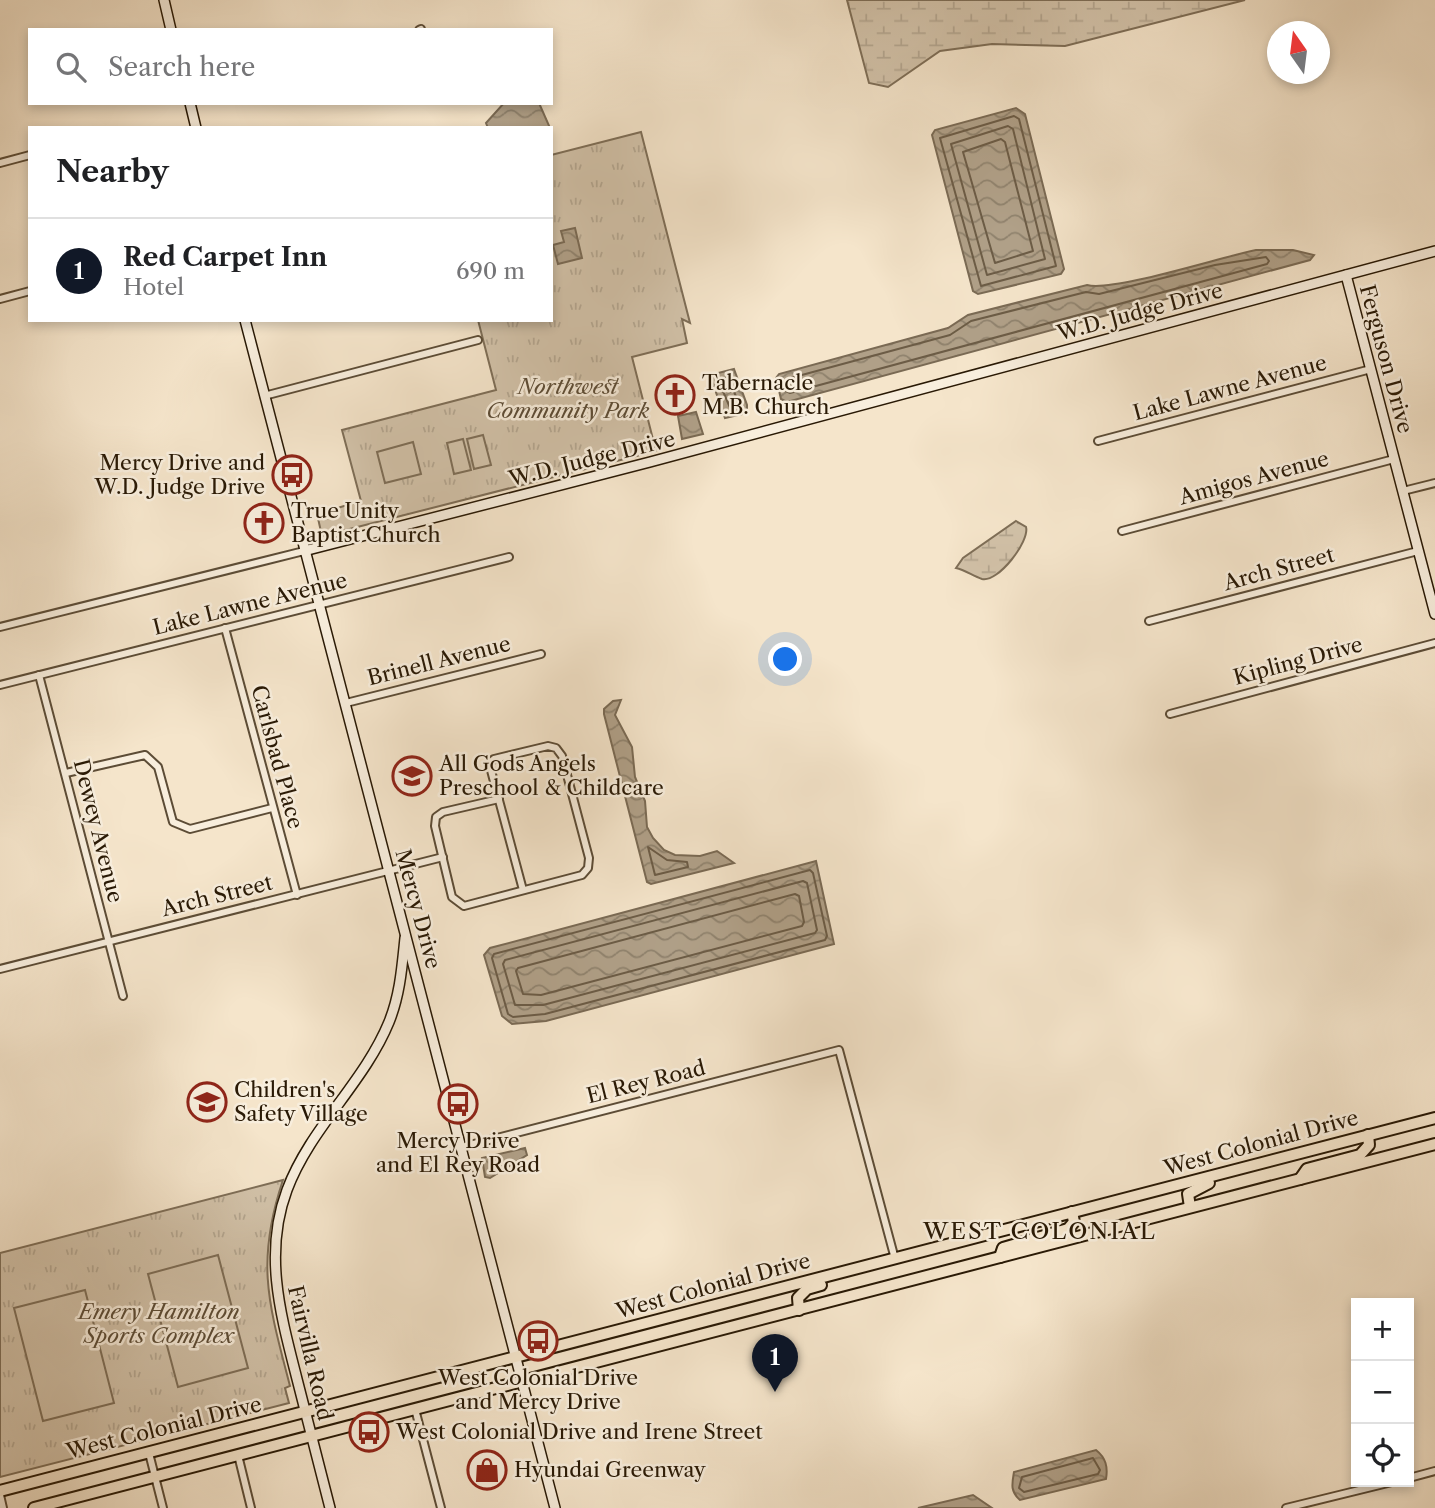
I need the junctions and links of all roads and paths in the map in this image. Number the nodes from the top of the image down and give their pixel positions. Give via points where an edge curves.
1 (163, 0) edge
2 (170, 28) edge
3 (191, 105) edge
4 (196, 126) edge
5 (28, 156) edge
6 (0, 163) edge
7 (1435, 251) edge
8 (1346, 275) junction
9 (28, 292) edge
10 (0, 299) edge
11 (246, 322) edge
12 (478, 340) dead end
13 (1371, 369) junction
14 (264, 396) junction
15 (1098, 441) dead end
16 (1394, 459) junction
17 (1435, 483) edge
18 (1403, 491) junction
19 (1122, 531) dead end
20 (304, 551) junction
21 (1418, 551) junction
22 (509, 558) dead end
23 (318, 605) junction
24 (1435, 614) edge
25 (1149, 621) dead end
26 (0, 627) edge
27 (225, 628) junction
28 (1435, 643) edge
29 (541, 654) dead end
30 (40, 675) junction
31 (0, 685) edge
32 (346, 703) junction
33 (1170, 713) dead end
34 (65, 773) junction
35 (499, 799) junction
36 (272, 808) junction
37 (443, 857) junction
38 (390, 871) junction
39 (523, 890) junction
40 (297, 895) junction
41 (406, 933) junction
42 (109, 941) junction
43 (0, 969) edge
44 (417, 975) junction
45 (401, 983) junction
46 (123, 996) dead end
47 (1435, 1118) edge
48 (1368, 1135) junction
49 (1435, 1144) edge
50 (462, 1147) junction
51 (1259, 1164) junction
52 (1300, 1179) junction
53 (1190, 1207) junction
54 (1072, 1212) junction
55 (1000, 1257) junction
56 (895, 1259) junction
57 (875, 1264) junction
58 (799, 1310) junction
59 (517, 1356) junction
60 (523, 1381) junction
61 (415, 1409) junction
62 (305, 1412) junction
63 (312, 1436) junction
64 (149, 1452) junction
65 (237, 1455) junction
66 (1435, 1471) edge
67 (155, 1477) junction
68 (1414, 1477) edge
69 (1372, 1487) edge
70 (0, 1493) edge
71 (3, 1508) edge
72 (34, 1508) edge
73 (163, 1508) edge
74 (251, 1508) edge
75 (330, 1508) edge
76 (441, 1508) edge
77 (555, 1508) edge
78 (1286, 1508) edge

1 - 2 street
3 - 4 street
5 - 6 street
7 - 8 street, W.D. Judge Drive
8 - 13 street, Ferguson Drive
8 - 20 street, W.D. Judge Drive
9 - 10 street
11 - 14 street, Mercy Drive
12 - 14 street
13 - 15 street, Lake Lawne Avenue
13 - 16 street, Ferguson Drive
14 - 20 street, Mercy Drive
16 - 18 street, Ferguson Drive
16 - 19 street, Amigos Avenue
17 - 18 street
18 - 21 street, Ferguson Drive
20 - 23 street, Mercy Drive
20 - 26 street, W.D. Judge Drive
21 - 24 street, Ferguson Drive
21 - 25 street, Arch Street
22 - 23 street, Lake Lawne Avenue
23 - 27 street, Lake Lawne Avenue
23 - 32 street, Mercy Drive
27 - 30 street, Lake Lawne Avenue
27 - 36 street, Carlsbad Place
28 - 33 street, Kipling Drive
29 - 32 street, Brinell Avenue
30 - 31 street, Lake Lawne Avenue
30 - 34 street, Dewey Avenue
32 - 38 street, Mercy Drive
34 - 36 street via 145,755 158,767 173,822 190,830
34 - 42 street, Dewey Avenue
35 - 37 street via 436,817
35 - 39 street
35 - 39 street via 489,763 494,758 556,748 589,858 588,868 582,875
36 - 40 street, Carlsbad Place
37 - 38 street, Arch Street
37 - 39 street via 452,897 464,906
38 - 40 street, Arch Street
38 - 41 street, Mercy Drive
40 - 42 street, Arch Street
41 - 44 street, Mercy Drive
41 - 45 street, Fairvilla Road
42 - 43 street, Arch Street
42 - 46 street, Dewey Avenue
44 - 45 street
44 - 50 street, Mercy Drive
45 - 62 street, Fairvilla Road via 389,1022 367,1061 301,1160 279,1220 274,1267 277,1301
47 - 48 highway, West Colonial Drive
48 - 51 highway, West Colonial Drive
48 - 52 highway via 1369,1145 1360,1155 1307,1169
49 - 52 highway, West Colonial Drive
50 - 56 street, El Rey Road via 839,1050
50 - 59 street, Mercy Drive
51 - 53 highway via 1252,1171 1193,1189 1188,1194
51 - 54 highway, West Colonial Drive
52 - 53 highway, West Colonial Drive
53 - 55 highway, West Colonial Drive
54 - 55 highway via 1074,1222 1068,1229 1003,1248
54 - 56 highway, West Colonial Drive
55 - 58 highway, West Colonial Drive
56 - 57 highway, West Colonial Drive
57 - 58 highway via 866,1273 802,1292
57 - 59 highway, West Colonial Drive
58 - 60 highway, West Colonial Drive
59 - 60 street, Mercy Drive
59 - 62 highway, West Colonial Drive
60 - 61 highway, West Colonial Drive
60 - 77 street, Mercy Drive
61 - 63 highway, West Colonial Drive
61 - 76 street
62 - 63 street, Fairvilla Road
62 - 64 highway, West Colonial Drive
63 - 65 highway, West Colonial Drive
63 - 75 street, Fairvilla Road
64 - 67 street
64 - 70 highway, West Colonial Drive
65 - 67 highway, West Colonial Drive
65 - 74 street
66 - 68 street
67 - 72 highway, West Colonial Drive
67 - 73 street
69 - 78 street
70 - 71 street

